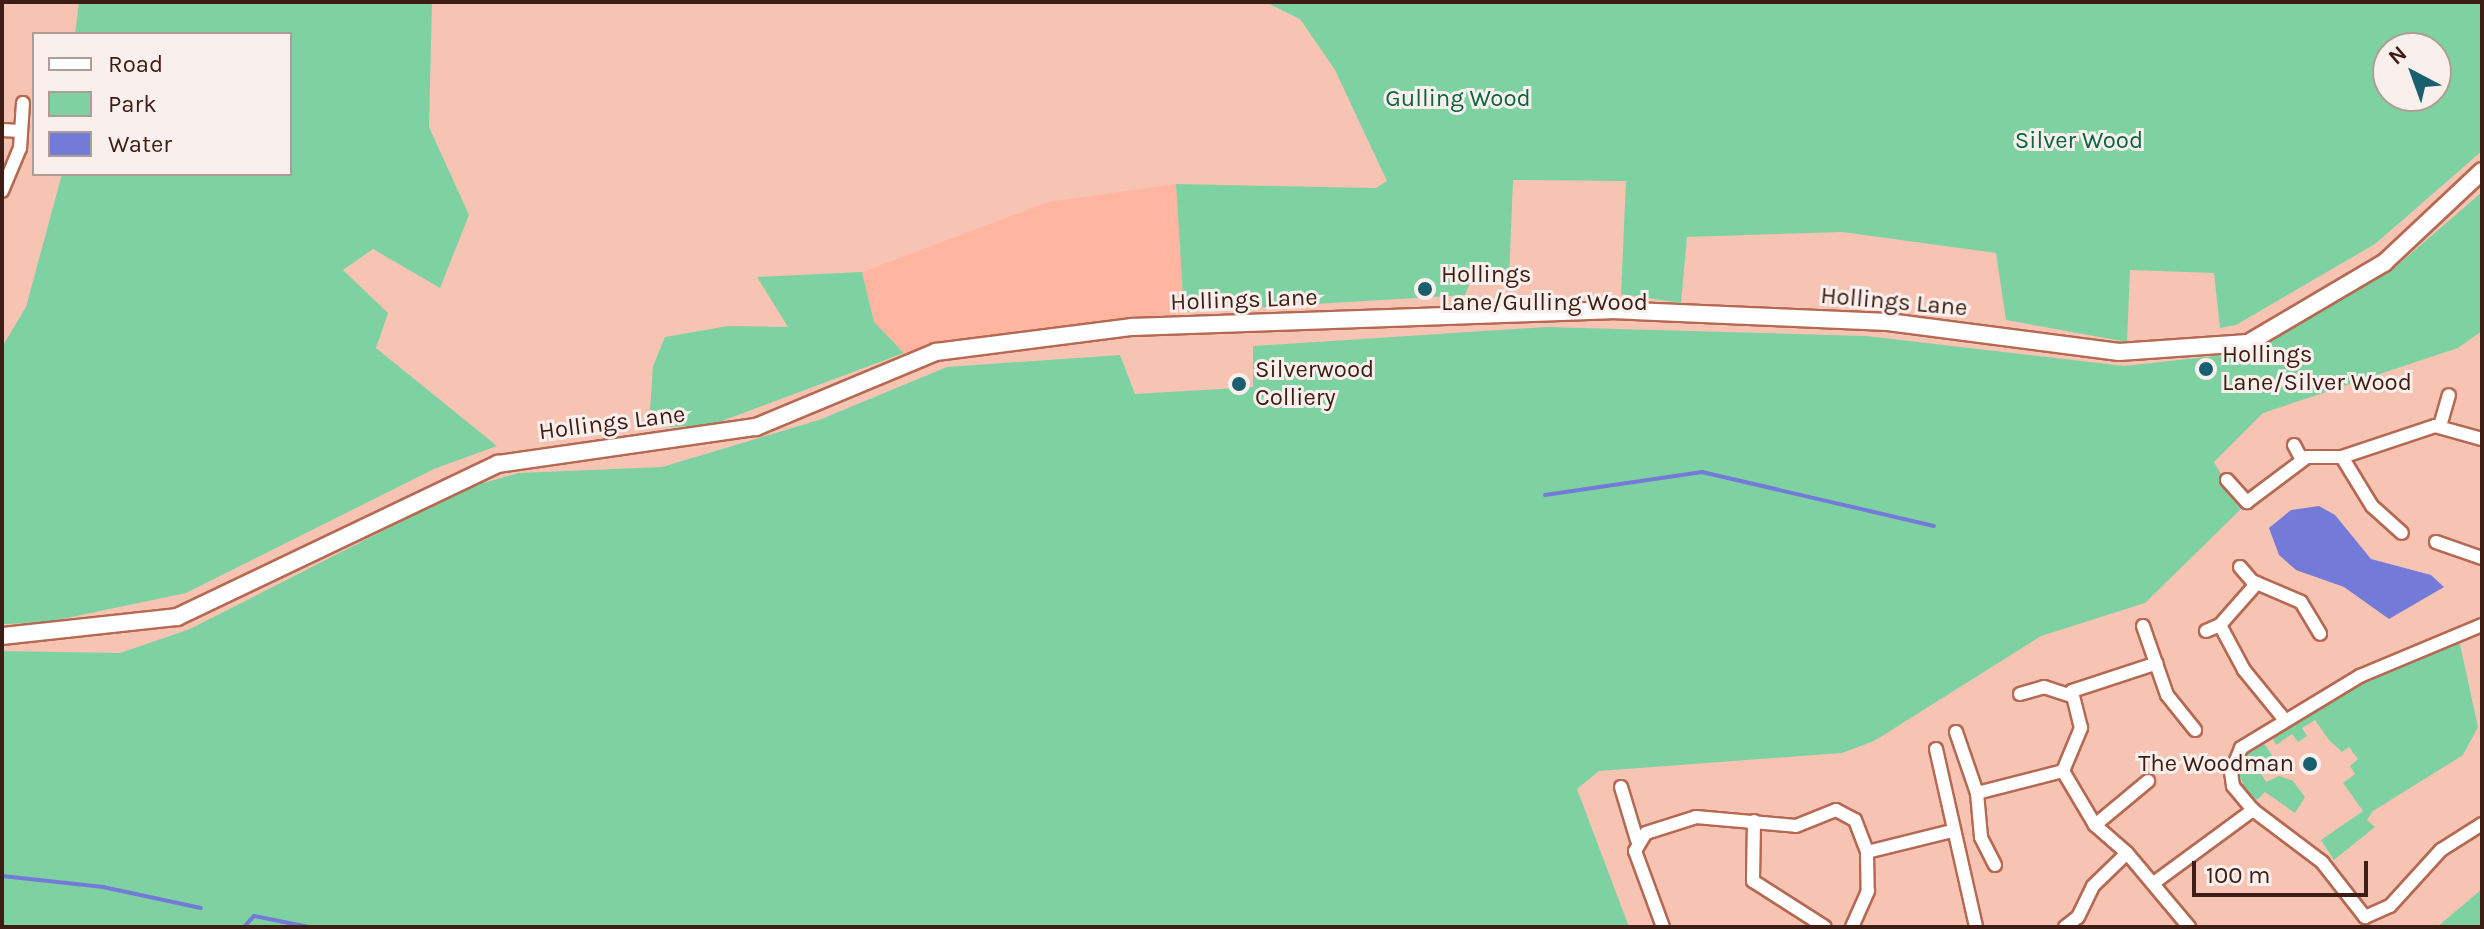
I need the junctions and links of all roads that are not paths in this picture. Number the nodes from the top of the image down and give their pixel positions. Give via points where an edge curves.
1 (23, 103) dead end
2 (2, 130) edge
3 (21, 131) junction
4 (2482, 171) edge
5 (2, 191) edge
6 (2449, 395) dead end
7 (2440, 426) junction
8 (2482, 439) edge
9 (2294, 445) dead end
10 (2342, 457) junction
11 (2302, 460) junction
12 (2227, 480) dead end
13 (2402, 533) dead end
14 (2436, 542) dead end
15 (2482, 558) edge
16 (2240, 567) dead end
17 (2257, 583) junction
18 (2220, 625) junction
19 (2482, 625) edge
20 (2143, 626) dead end
21 (2206, 631) dead end
22 (2320, 634) dead end
23 (2, 636) edge
24 (2157, 663) junction
25 (2020, 694) dead end
26 (2072, 696) junction
27 (2284, 719) junction
28 (2195, 730) dead end
29 (1956, 732) dead end
30 (1936, 749) dead end
31 (2063, 771) junction
32 (2148, 781) dead end
33 (1621, 787) dead end
34 (1977, 793) junction
35 (2253, 810) junction
36 (1754, 821) junction
37 (2482, 824) edge
38 (2095, 825) junction
39 (1952, 831) junction
40 (1637, 840) junction
41 (1867, 852) junction
42 (2127, 853) junction
43 (1995, 865) dead end
44 (2155, 882) junction
45 (1805, 922) edge
46 (2365, 922) edge
47 (1663, 927) edge
48 (1825, 927) edge
49 (1852, 927) edge
50 (1976, 927) edge
51 (2065, 927) edge
52 (2189, 927) edge

1 - 3 street
2 - 3 street
3 - 5 street
4 - 23 street, Hollings Lane via 2384,263 2248,343 2119,352 1888,322 1611,310 1132,327 936,352 756,427 518,459 456,483 177,617
6 - 7 street
7 - 8 street
7 - 10 street
9 - 11 street
10 - 11 street
10 - 13 street via 2372,506
11 - 12 street via 2247,502
14 - 15 street
16 - 17 street
17 - 18 street
17 - 22 street via 2301,602
18 - 21 street
18 - 27 street via 2244,670
19 - 27 street via 2365,673
20 - 24 street
24 - 26 street via 2077,687
24 - 28 street via 2167,695
25 - 26 street via 2044,687
26 - 31 street via 2081,728
27 - 35 street via 2234,760 2233,786
29 - 34 street
30 - 39 street via 1950,798
31 - 34 street
31 - 38 street
32 - 38 street
33 - 40 street
34 - 43 street via 1981,837
35 - 44 street
35 - 46 street via 2322,862
36 - 40 street via 1688,818
36 - 41 street via 1796,826 1836,810 1855,820
36 - 45 street via 1753,881
37 - 46 street via 2441,850 2390,906
38 - 42 street
39 - 41 street
39 - 50 street
40 - 47 street via 1637,863
41 - 49 street via 1868,891
42 - 44 street
42 - 51 street via 2093,886 2078,917
44 - 52 street
45 - 48 street

